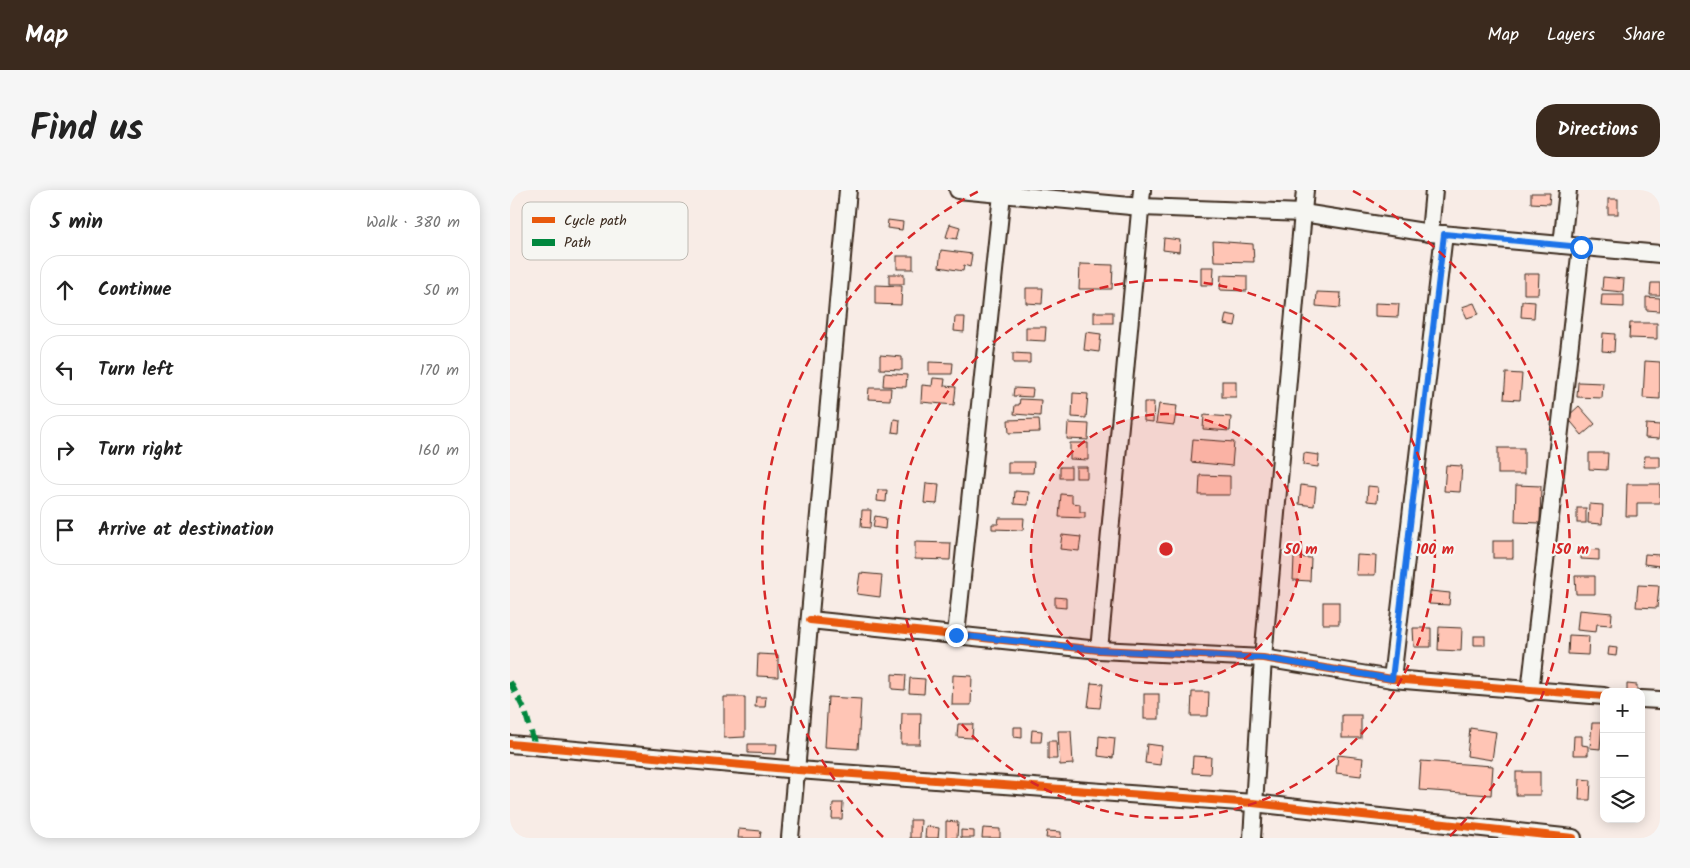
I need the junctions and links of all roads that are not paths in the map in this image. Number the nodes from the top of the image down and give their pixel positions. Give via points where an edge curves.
1 (848, 190) edge
2 (958, 190) edge
3 (1142, 190) edge
4 (1305, 190) edge
5 (1434, 190) edge
6 (1568, 190) edge
7 (1002, 194) junction
8 (1141, 207) junction
9 (1303, 214) junction
10 (1437, 234) junction
11 (1562, 245) junction
12 (1581, 247) junction
13 (1660, 254) edge
14 (810, 620) junction
15 (956, 635) junction
16 (1099, 650) junction
17 (1263, 658) junction
18 (1392, 679) junction
19 (1530, 692) junction
20 (1600, 696) edge
21 (1645, 699) edge
22 (1660, 700) edge
23 (510, 744) edge
24 (798, 770) junction
25 (1253, 803) junction
26 (790, 838) edge
27 (1252, 838) edge
28 (1573, 838) edge

1 - 14 street
2 - 7 street
3 - 8 street
4 - 9 street
5 - 10 street
6 - 11 street
7 - 8 street
7 - 15 street
8 - 9 street
8 - 16 street
9 - 10 street
9 - 17 street
10 - 11 street
10 - 18 street
11 - 12 street
12 - 13 street
12 - 19 street
14 - 15 street
14 - 24 street
15 - 16 street
16 - 17 street
17 - 18 street
17 - 25 street
18 - 19 street
19 - 20 street
21 - 22 street
23 - 24 street
24 - 25 street
24 - 26 street
25 - 27 street
25 - 28 street

